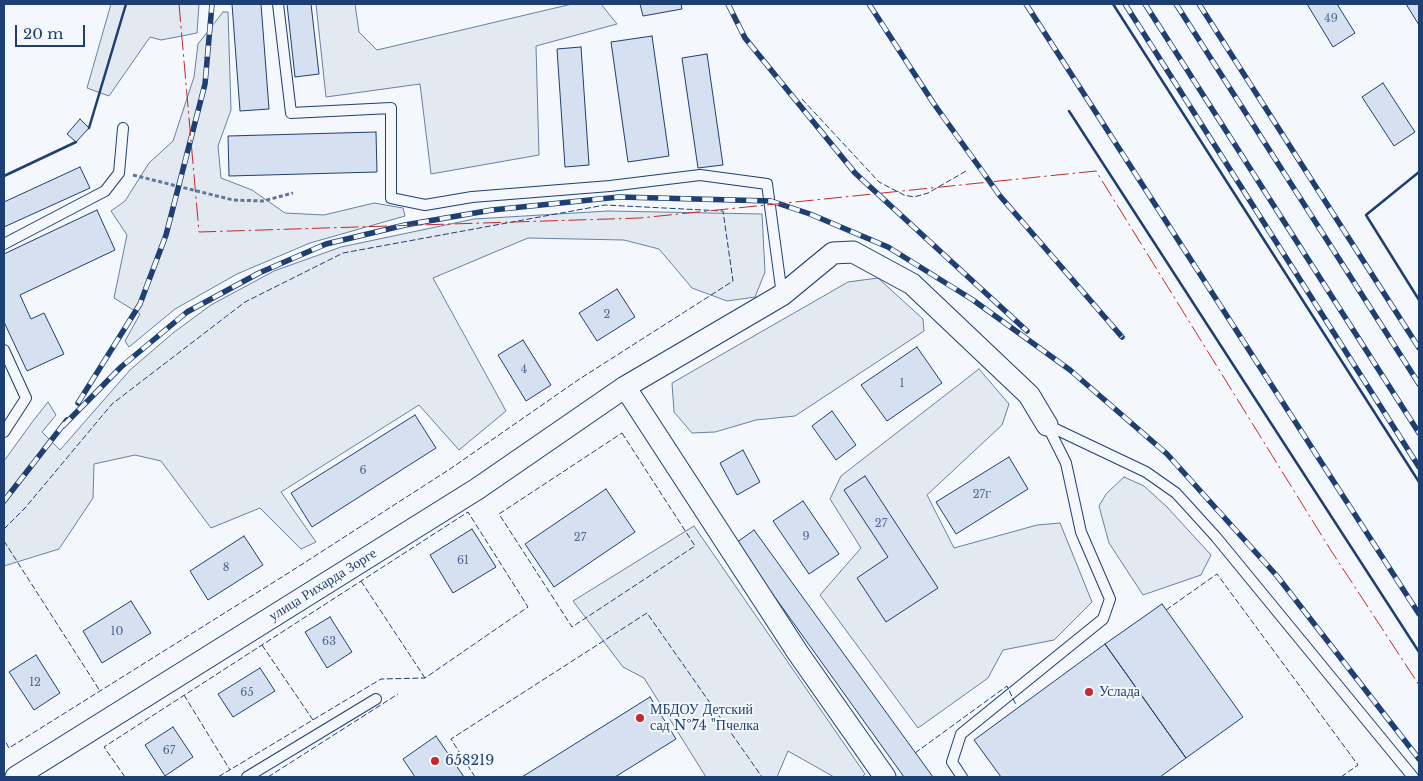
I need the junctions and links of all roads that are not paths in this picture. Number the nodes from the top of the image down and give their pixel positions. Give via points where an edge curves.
1 (278, 4) edge
2 (123, 128) dead end
3 (4, 244) edge
4 (782, 294) junction
5 (4, 350) edge
6 (625, 387) junction
7 (1047, 425) junction
8 (4, 432) edge
9 (376, 700) dead end
10 (16, 777) edge
11 (248, 777) edge
12 (885, 777) edge
13 (962, 777) edge
14 (1413, 777) edge

1 - 4 lane via 291,113 391,108 391,198 425,205 472,197 700,176 767,184
2 - 3 lane via 120,173 105,191
4 - 6 street, улица Рихарда Зорге
4 - 7 street, улица Рихарда Зорге via 833,253 853,252 912,284 1028,395
5 - 8 lane via 26,398
6 - 10 street, улица Рихарда Зорге via 476,489
6 - 12 street via 798,654
7 - 13 lane via 1066,463 1081,532 1110,599 1103,619 961,734 952,762
7 - 14 lane via 1146,472 1176,492
9 - 11 lane

